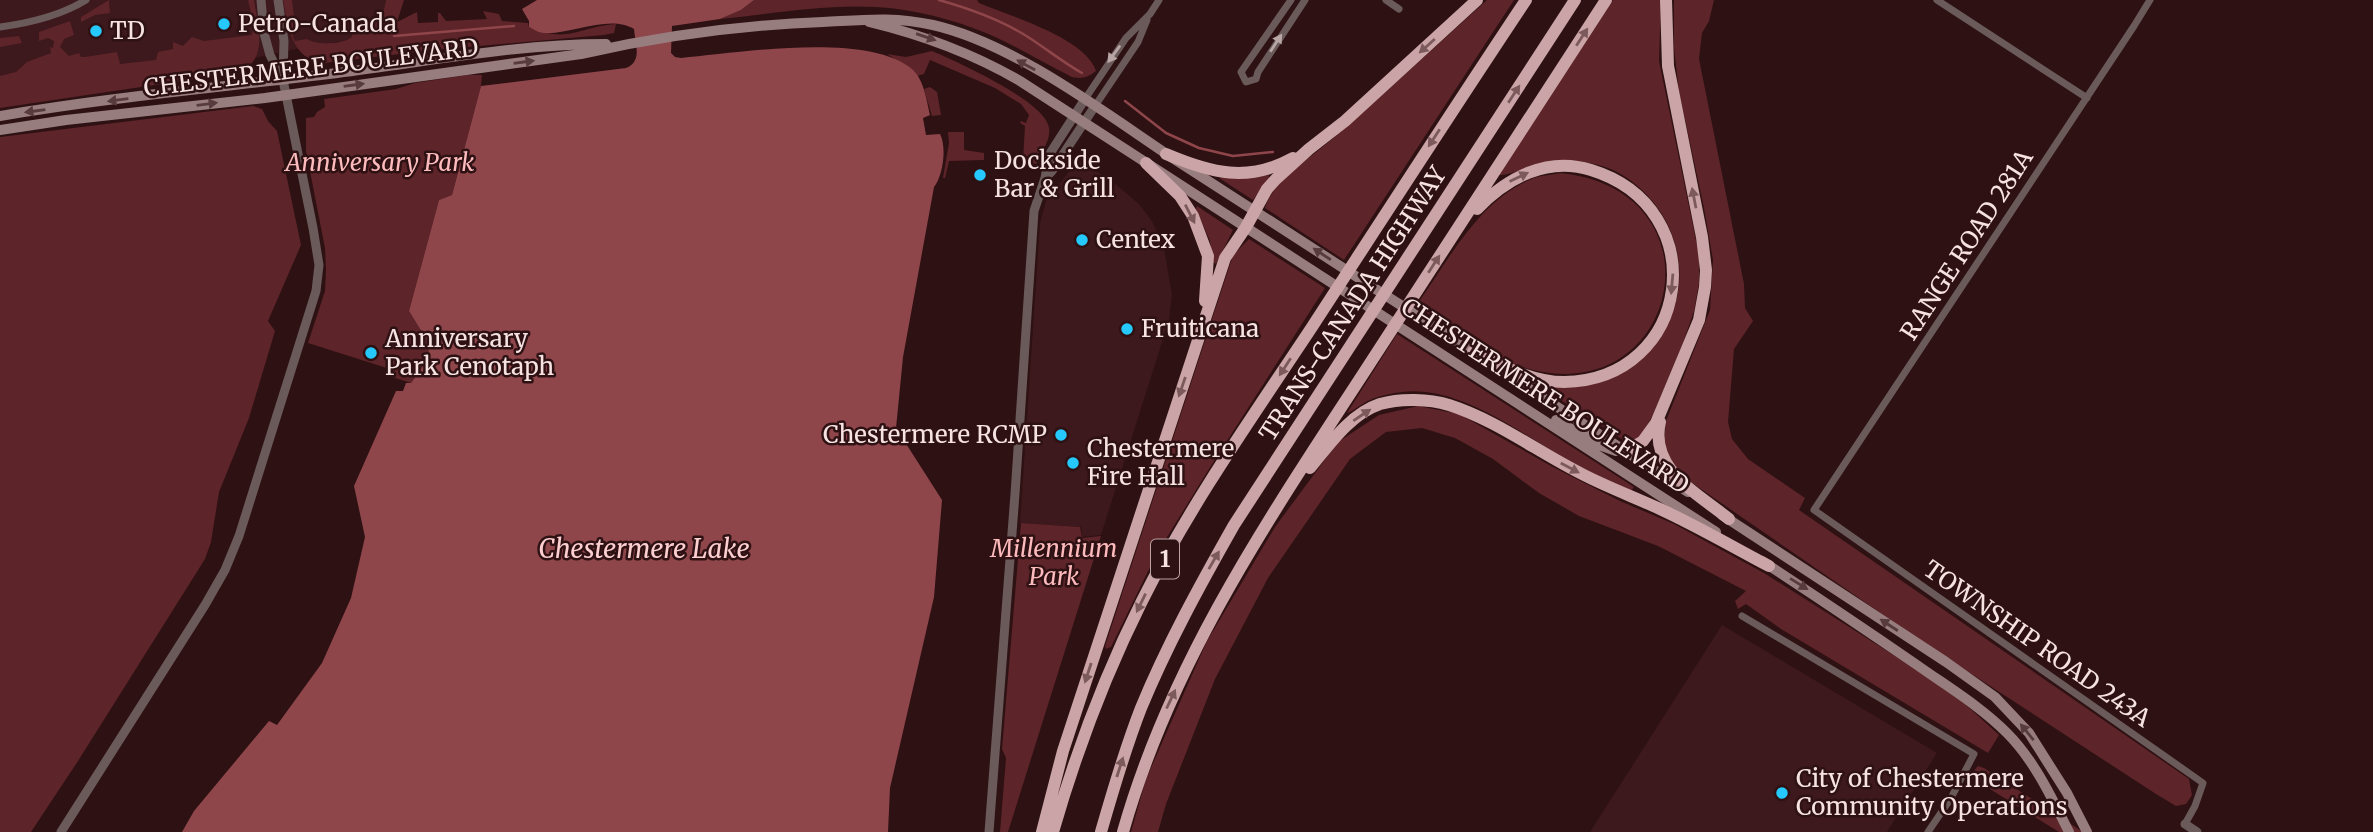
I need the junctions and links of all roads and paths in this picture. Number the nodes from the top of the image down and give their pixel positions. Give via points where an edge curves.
1 (86, 0) edge
2 (261, 0) edge
3 (278, 0) edge
4 (1159, 0) edge
5 (1291, 0) edge
6 (1305, 0) edge
7 (1386, 0) edge
8 (1477, 0) edge
9 (1526, 0) edge
10 (1575, 0) edge
11 (1606, 0) edge
12 (1666, 0) edge
13 (1937, 0) edge
14 (2150, 0) edge
15 (1399, 9) dead end
16 (1150, 14) junction
17 (860, 20) junction
18 (0, 27) edge
19 (626, 44) junction
20 (283, 80) junction
21 (286, 94) junction
22 (2087, 98) junction
23 (1084, 99) junction
24 (1095, 106) junction
25 (0, 116) edge
26 (1079, 119) junction
27 (0, 130) edge
28 (1309, 149) junction
29 (1166, 153) junction
30 (1146, 163) junction
31 (1254, 211) junction
32 (1246, 227) junction
33 (1451, 238) junction
34 (1203, 322) junction
35 (1433, 348) junction
36 (1473, 352) junction
37 (1664, 404) junction
38 (1625, 452) junction
39 (1814, 510) joint
40 (1728, 519) junction
41 (1268, 520) junction
42 (1769, 566) junction
43 (1742, 617) dead end
44 (2185, 824) joint
45 (61, 832) edge
46 (989, 832) edge
47 (1042, 832) edge
48 (1053, 832) edge
49 (1101, 832) edge
50 (1124, 832) edge
51 (1928, 832) edge
52 (2069, 832) edge
53 (2087, 832) edge
54 (2197, 832) edge

1 - 18 street via 39,20
2 - 20 street via 270,55
3 - 20 street
4 - 16 street
5 -> 6 street via 1241,72 1246,82 1256,79
7 - 15 street
8 -> 28 highway
9 -> 48 highway, TRANS-CANADA HIGHWAY / 1 via 1210,482 1142,601 1086,725
49 -> 10 highway, TRANS-CANADA HIGHWAY / 1 via 1141,708 1194,595 1234,525
33 -> 11 highway
37 -> 12 highway via 1699,320 1706,270 1668,66
13 - 22 street
14 - 22 street, RANGE ROAD 281A
16 -> 23 street via 1126,38
16 - 24 street via 1138,42
17 - 19 main road, CHESTERMERE BOULEVARD via 786,23
23 -> 17 main road, CHESTERMERE BOULEVARD via 1026,64 951,30 890,18
17 -> 26 main road, CHESTERMERE BOULEVARD via 910,32 986,62
19 - 20 main road, CHESTERMERE BOULEVARD via 530,48
21 -> 19 main road, CHESTERMERE BOULEVARD
20 - 21 street
20 -> 25 main road, CHESTERMERE BOULEVARD
27 -> 21 main road, CHESTERMERE BOULEVARD
21 - 45 street via 317,252 316,291 225,570
22 - 39 street, RANGE ROAD 281A
23 - 24 main road, CHESTERMERE BOULEVARD
23 - 26 street
24 - 26 street
24 - 29 main road, CHESTERMERE BOULEVARD
26 - 30 main road, CHESTERMERE BOULEVARD
26 - 46 street via 1049,155 1032,223
28 - 29 highway via 1270,169 1242,173 1200,168
28 - 31 highway via 1267,189
29 - 31 main road, CHESTERMERE BOULEVARD
30 - 32 main road, CHESTERMERE BOULEVARD
30 -> 34 highway via 1180,196 1208,256
31 - 32 highway
36 -> 31 main road, CHESTERMERE BOULEVARD
32 - 34 highway via 1224,258
32 - 35 main road, CHESTERMERE BOULEVARD
33 -> 36 highway via 1487,198 1511,180 1539,169 1584,167 1631,188 1645,201 1661,224 1671,253 1673,290 1656,332 1636,357 1607,374 1562,382 1546,380
41 -> 33 highway
34 -> 47 highway via 1067,738
35 - 38 main road via 1599,445
35 - 42 main road, CHESTERMERE BOULEVARD
36 - 38 main road, CHESTERMERE BOULEVARD
37 - 38 highway via 1651,432
37 - 40 highway via 1658,439 1664,462 1671,473
38 - 40 main road, CHESTERMERE BOULEVARD
39 - 44 street, TOWNSHIP ROAD 243A via 2203,783
53 -> 40 main road, CHESTERMERE BOULEVARD via 2029,733 1995,698
41 -> 42 highway via 1336,435 1358,417 1379,404 1423,401 1471,413 1586,476
50 -> 41 highway via 1138,780 1194,649
42 -> 52 main road, CHESTERMERE BOULEVARD via 1976,705 2030,762
43 - 51 street via 1974,754
44 - 54 street

